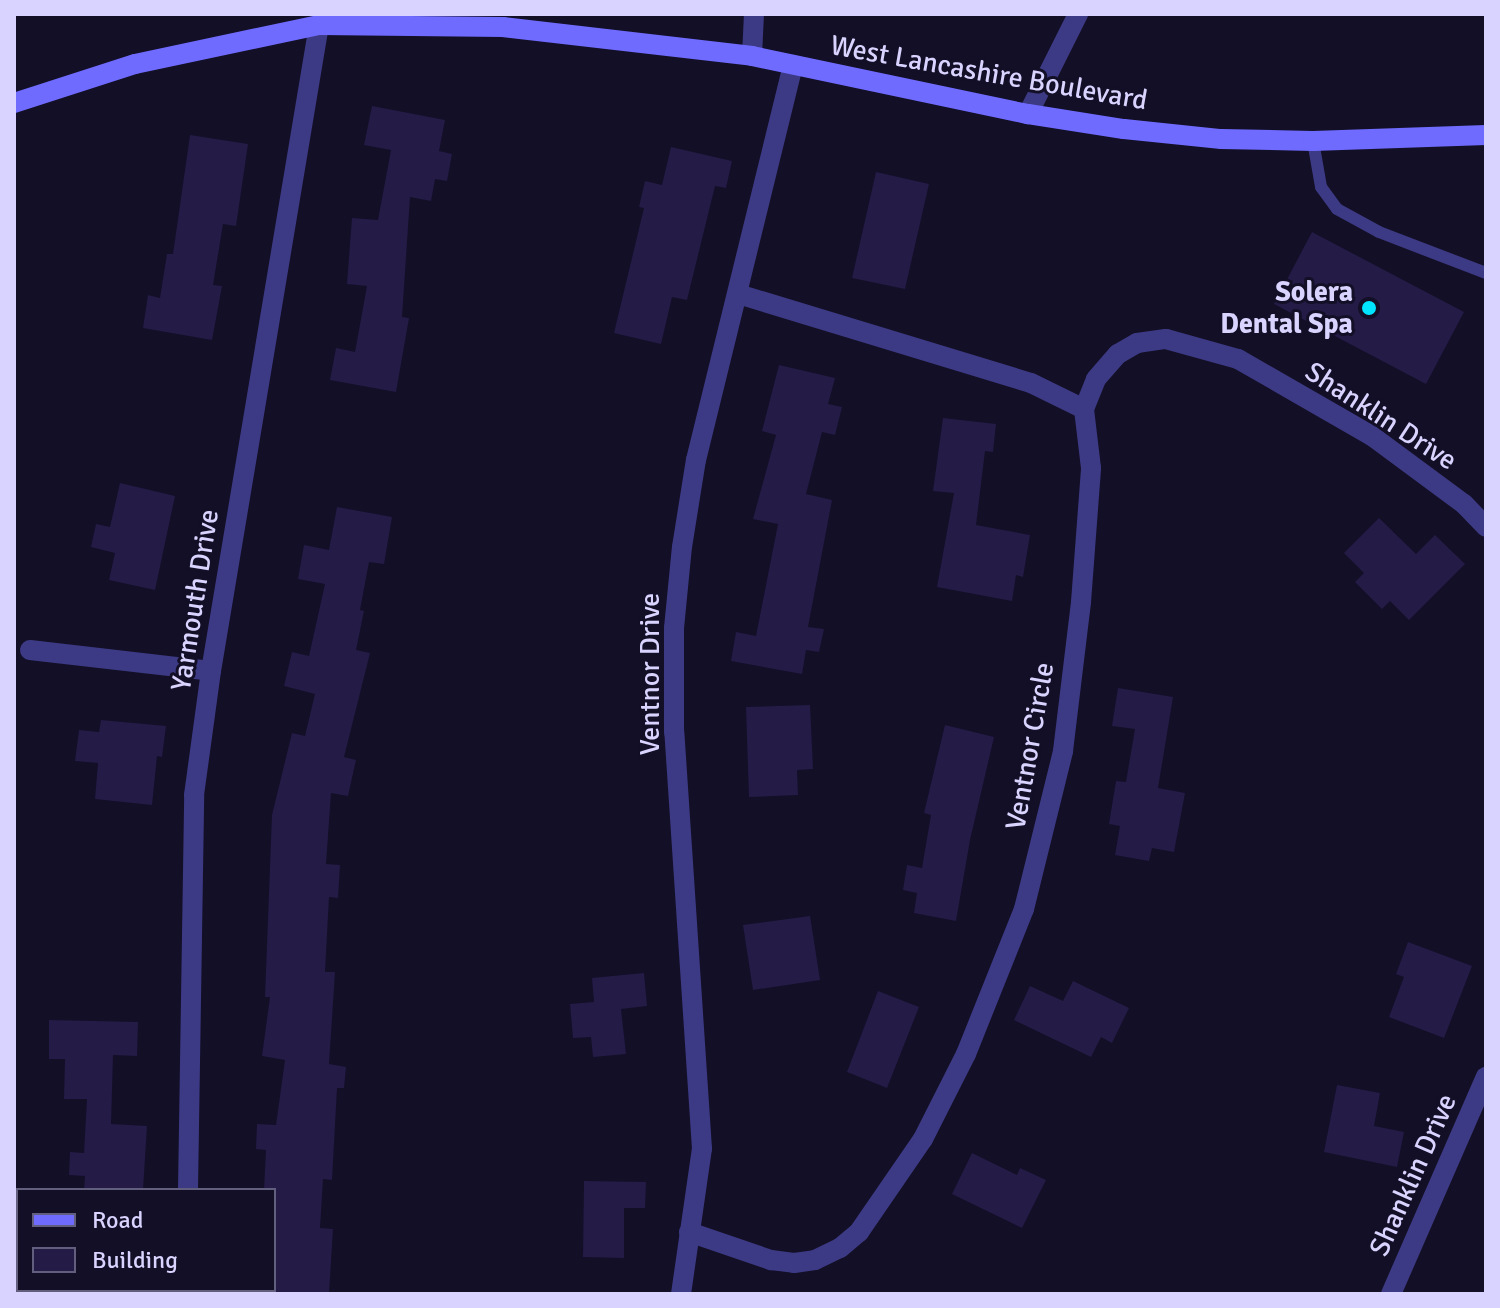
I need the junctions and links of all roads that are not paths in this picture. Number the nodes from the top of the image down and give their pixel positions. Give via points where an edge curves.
1 (754, 14) edge
2 (1078, 14) edge
3 (319, 25) junction
4 (752, 56) junction
5 (793, 65) junction
6 (14, 103) edge
7 (1028, 114) junction
8 (1486, 135) edge
9 (1313, 141) junction
10 (1486, 273) edge
11 (738, 294) junction
12 (1084, 409) junction
13 (1486, 527) edge
14 (30, 650) dead end
15 (211, 671) junction
16 (1486, 1077) edge
17 (188, 1188) edge
18 (689, 1232) junction
19 (681, 1294) edge
20 (1391, 1294) edge

1 - 4 street
2 - 7 street
3 - 4 main road, West Lancashire Boulevard via 503,27
3 - 6 main road, West Lancashire Boulevard via 135,64
3 - 15 street, Yarmouth Drive
4 - 5 main road, West Lancashire Boulevard
5 - 7 main road, West Lancashire Boulevard
5 - 11 street, Ventnor Drive
7 - 9 main road, West Lancashire Boulevard via 1221,139
8 - 9 main road, West Lancashire Boulevard
9 - 10 lane via 1321,187 1337,209 1379,232
11 - 12 street via 1031,383
11 - 18 street, Ventnor Drive via 696,460 674,628 674,732 702,1149
12 - 13 street, Shanklin Drive via 1096,379 1118,354 1137,343 1166,339 1203,347 1238,359 1372,436 1464,504
12 - 18 street, Ventnor Circle via 1091,468 1063,751 1024,909 966,1054 923,1139 859,1232 840,1248 794,1263
14 - 15 street
15 - 17 street, Yarmouth Drive via 194,795
16 - 20 street, Shanklin Drive
18 - 19 street, Ventnor Drive

